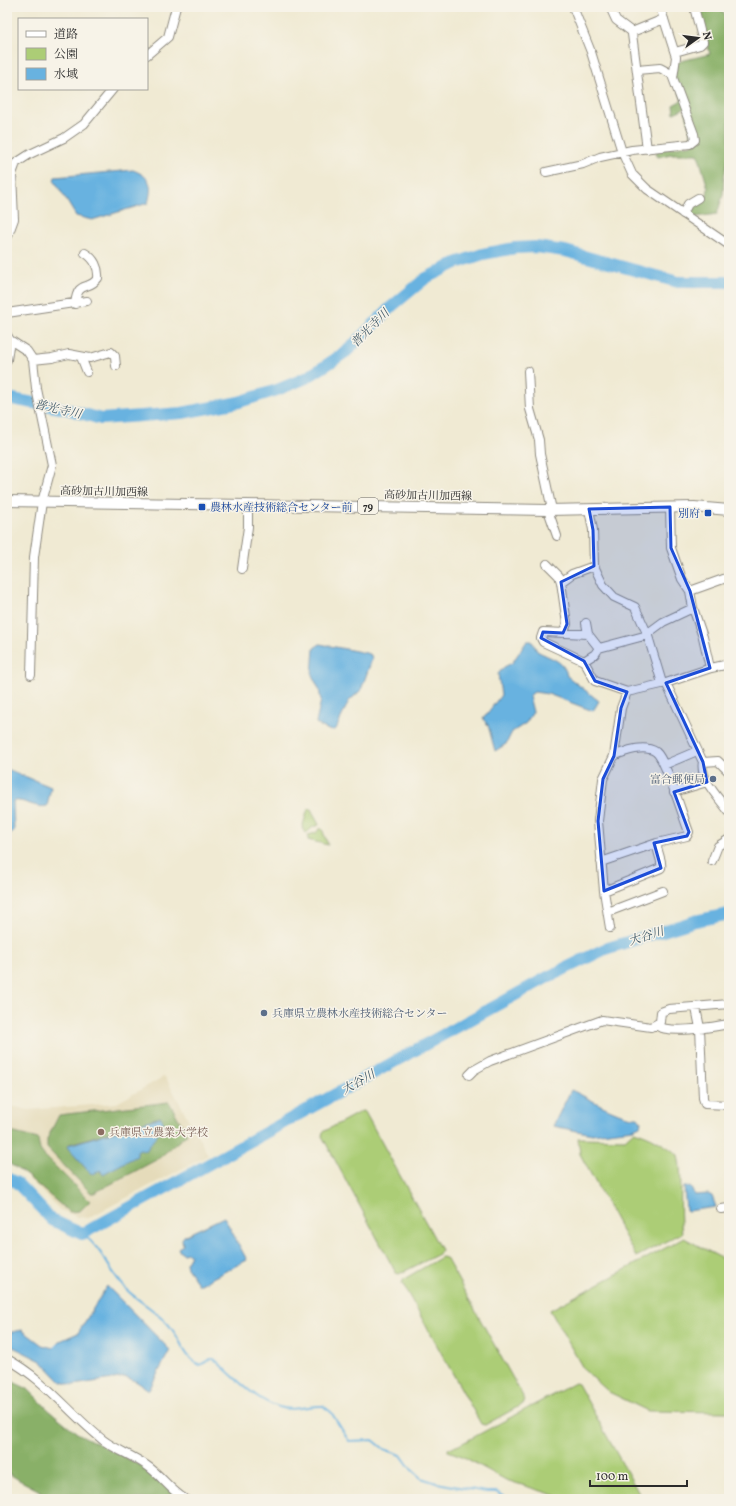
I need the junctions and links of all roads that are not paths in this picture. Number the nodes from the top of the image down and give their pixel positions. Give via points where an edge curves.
1 (176, 7) edge
2 (573, 7) edge
3 (660, 7) edge
4 (694, 7) edge
5 (613, 8) edge
6 (664, 20) junction
7 (632, 32) junction
8 (675, 52) junction
9 (148, 54) edge
10 (637, 70) junction
11 (673, 75) junction
12 (112, 90) edge
13 (647, 149) junction
14 (622, 152) junction
15 (546, 172) dead end
16 (698, 198) dead end
17 (683, 214) junction
18 (7, 238) edge
19 (729, 245) edge
20 (86, 253) dead end
21 (87, 302) dead end
22 (74, 304) junction
23 (7, 313) edge
24 (9, 338) edge
25 (81, 357) junction
26 (7, 360) edge
27 (33, 360) junction
28 (116, 366) dead end
29 (528, 371) dead end
30 (87, 372) dead end
31 (7, 501) edge
32 (42, 502) junction
33 (248, 505) junction
34 (670, 507) junction
35 (550, 510) junction
36 (589, 510) junction
37 (729, 510) edge
38 (557, 536) dead end
39 (547, 564) dead end
40 (594, 566) junction
41 (242, 569) dead end
42 (729, 577) edge
43 (561, 582) junction
44 (690, 591) junction
45 (693, 608) junction
46 (586, 623) dead end
47 (563, 633) junction
48 (648, 633) junction
49 (588, 634) junction
50 (599, 648) junction
51 (584, 661) junction
52 (729, 664) edge
53 (710, 668) junction
54 (31, 675) dead end
55 (664, 683) junction
56 (627, 692) junction
57 (697, 751) junction
58 (614, 756) junction
59 (703, 762) junction
60 (664, 765) junction
61 (729, 772) edge
62 (707, 782) junction
63 (674, 792) junction
64 (729, 812) edge
65 (729, 838) edge
66 (657, 843) junction
67 (712, 861) dead end
68 (601, 862) junction
69 (604, 891) junction
70 (663, 892) dead end
71 (608, 912) junction
72 (610, 928) dead end
73 (729, 1004) edge
74 (696, 1008) junction
75 (729, 1024) edge
76 (656, 1025) junction
77 (700, 1029) junction
78 (469, 1075) dead end
79 (729, 1105) edge
80 (7, 1359) edge
81 (185, 1499) edge

1 - 9 street via 168,37
2 - 14 street via 591,52
3 - 6 street
4 - 8 street via 703,42
5 - 7 street via 616,20
6 - 7 street
6 - 8 street
7 - 10 street
8 - 11 street
10 - 11 street via 660,68
10 - 13 street
11 - 13 street via 696,138 690,144
12 - 18 street via 84,124 64,138 16,163 12,174 14,219
13 - 14 street
14 - 15 street
14 - 17 street via 632,174 639,182
16 - 17 street via 688,204
17 - 19 street
20 - 22 street via 96,264 98,278 93,284 81,288
21 - 22 street
22 - 23 street
24 - 26 street
24 - 27 street via 27,351
25 - 27 street via 69,354
25 - 28 street via 90,358 111,352 115,356
25 - 30 street
27 - 32 street via 52,465
29 - 35 street via 530,409 539,440
31 - 32 main road, 高砂加古川加西線 / 79
32 - 33 main road, 高砂加古川加西線 / 79
32 - 54 street via 34,557
33 - 35 main road, 高砂加古川加西線 / 79
33 - 41 street via 248,527
34 - 36 main road, 高砂加古川加西線 / 79
34 - 37 main road, 高砂加古川加西線 / 79
34 - 44 street via 671,548 682,579
35 - 36 main road, 高砂加古川加西線 / 79
35 - 38 street
36 - 40 street via 593,530
39 - 43 street via 559,576
40 - 43 street via 572,574
40 - 48 street via 603,585 614,597 635,607
42 - 44 street
43 - 47 street via 567,624
44 - 45 street
45 - 48 street via 663,622
45 - 53 street
46 - 49 street
47 - 49 street
47 - 51 street via 543,632 541,638 543,642
48 - 50 street
48 - 55 street
49 - 50 street
50 - 51 street
51 - 56 street via 595,681
52 - 53 street
53 - 55 street
55 - 56 street
55 - 57 street
56 - 58 street via 621,708
57 - 59 street
57 - 60 street
58 - 60 street via 626,751 648,749 656,752
58 - 68 street via 603,779 598,821
59 - 61 street via 718,761
59 - 62 street
60 - 63 street
62 - 63 street
62 - 64 street
63 - 66 street via 689,832 687,836
65 - 67 street via 718,846
66 - 68 street
66 - 69 street via 661,868
68 - 69 street
69 - 71 street
70 - 71 street
71 - 72 street
73 - 74 street
74 - 76 street via 669,1008 661,1012 660,1022
74 - 77 street
75 - 77 street
76 - 77 street via 662,1029
76 - 78 street via 651,1027 602,1020 490,1061
77 - 79 street via 705,1104
80 - 81 street via 23,1367 39,1380 103,1440 146,1464

